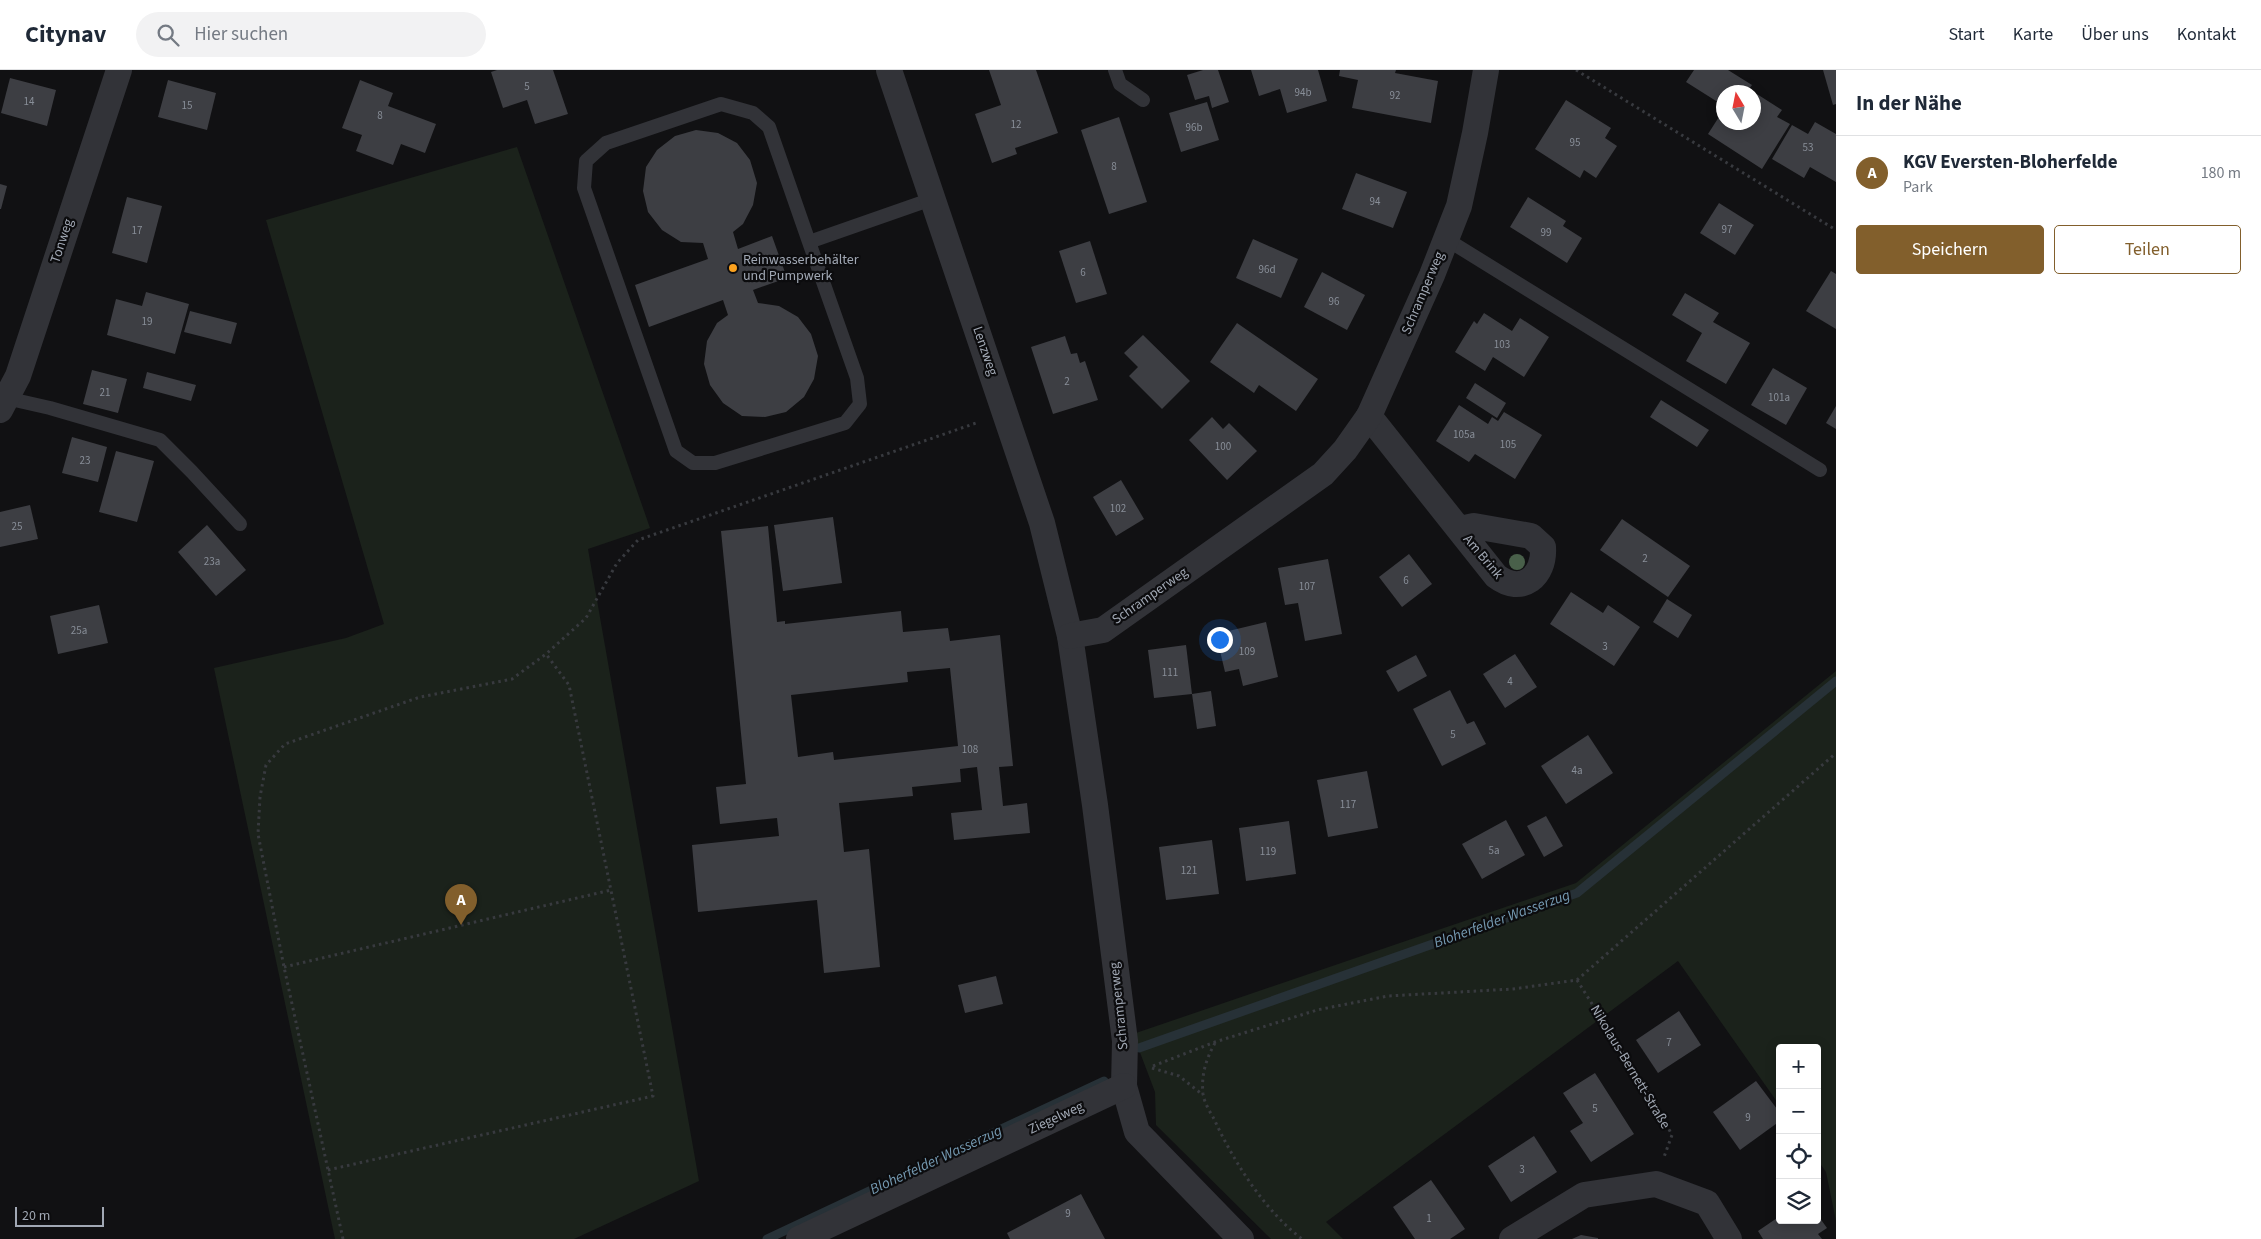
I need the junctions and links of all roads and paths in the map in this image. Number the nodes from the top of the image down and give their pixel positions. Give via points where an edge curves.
1 (118, 70) edge
2 (889, 70) edge
3 (1115, 70) edge
4 (1486, 70) edge
5 (1576, 70) edge
6 (1143, 100) dead end
7 (932, 199) junction
8 (1836, 230) edge
9 (1446, 239) junction
10 (810, 242) junction
11 (3, 404) edge
12 (1006, 413) junction
13 (1369, 416) junction
14 (1820, 470) dead end
15 (240, 524) dead end
16 (1460, 529) dead end
17 (1070, 636) junction
18 (546, 654) junction
19 (1836, 754) edge
20 (611, 890) junction
21 (284, 967) junction
22 (1577, 980) junction
23 (1215, 1042) junction
24 (1151, 1067) junction
25 (1124, 1086) junction
26 (1203, 1095) junction
27 (328, 1170) junction
28 (1656, 1184) junction
29 (343, 1239) edge
30 (799, 1239) edge
31 (1241, 1239) edge
32 (1302, 1239) edge
33 (1512, 1239) edge
34 (1730, 1239) edge

1 - 11 street, Tonweg via 18,376
2 - 7 street, Lenzweg
3 - 6 lane via 1120,84
4 - 9 street, Schramperweg via 1459,206
5 - 8 path
7 - 10 lane
7 - 12 street, Lenzweg
9 - 13 street, Schramperweg
9 - 14 lane
10 - 10 lane via 769,127 753,113 721,104 606,143 586,160 584,188 676,451 693,463 716,463 845,423 860,404 857,378
11 - 15 lane via 50,408 160,440
12 - 17 street, Lenzweg via 1042,523
12 - 18 path via 638,540 617,563 586,618
13 - 16 street, Am Brink
13 - 17 street, Schramperweg via 1323,474 1103,630
17 - 25 street, Schramperweg via 1125,1041
18 - 20 path via 569,685
18 - 21 path via 512,679 420,697 285,744 266,765 258,834
19 - 22 path
20 - 21 path
20 - 27 path via 653,1096
21 - 27 path
22 - 23 path via 1513,989 1388,996 1317,1010
22 - 28 path, Nikolaus-Bernett-Straße via 1672,1135
23 - 24 path
23 - 26 path via 1205,1061
24 - 25 path
24 - 26 path via 1179,1076
25 - 30 street, Ziegelweg
25 - 31 street, Schramperweg via 1137,1132
26 - 32 path via 1242,1173 1288,1229
27 - 29 path
28 - 33 street via 1584,1195
28 - 34 street via 1707,1203

